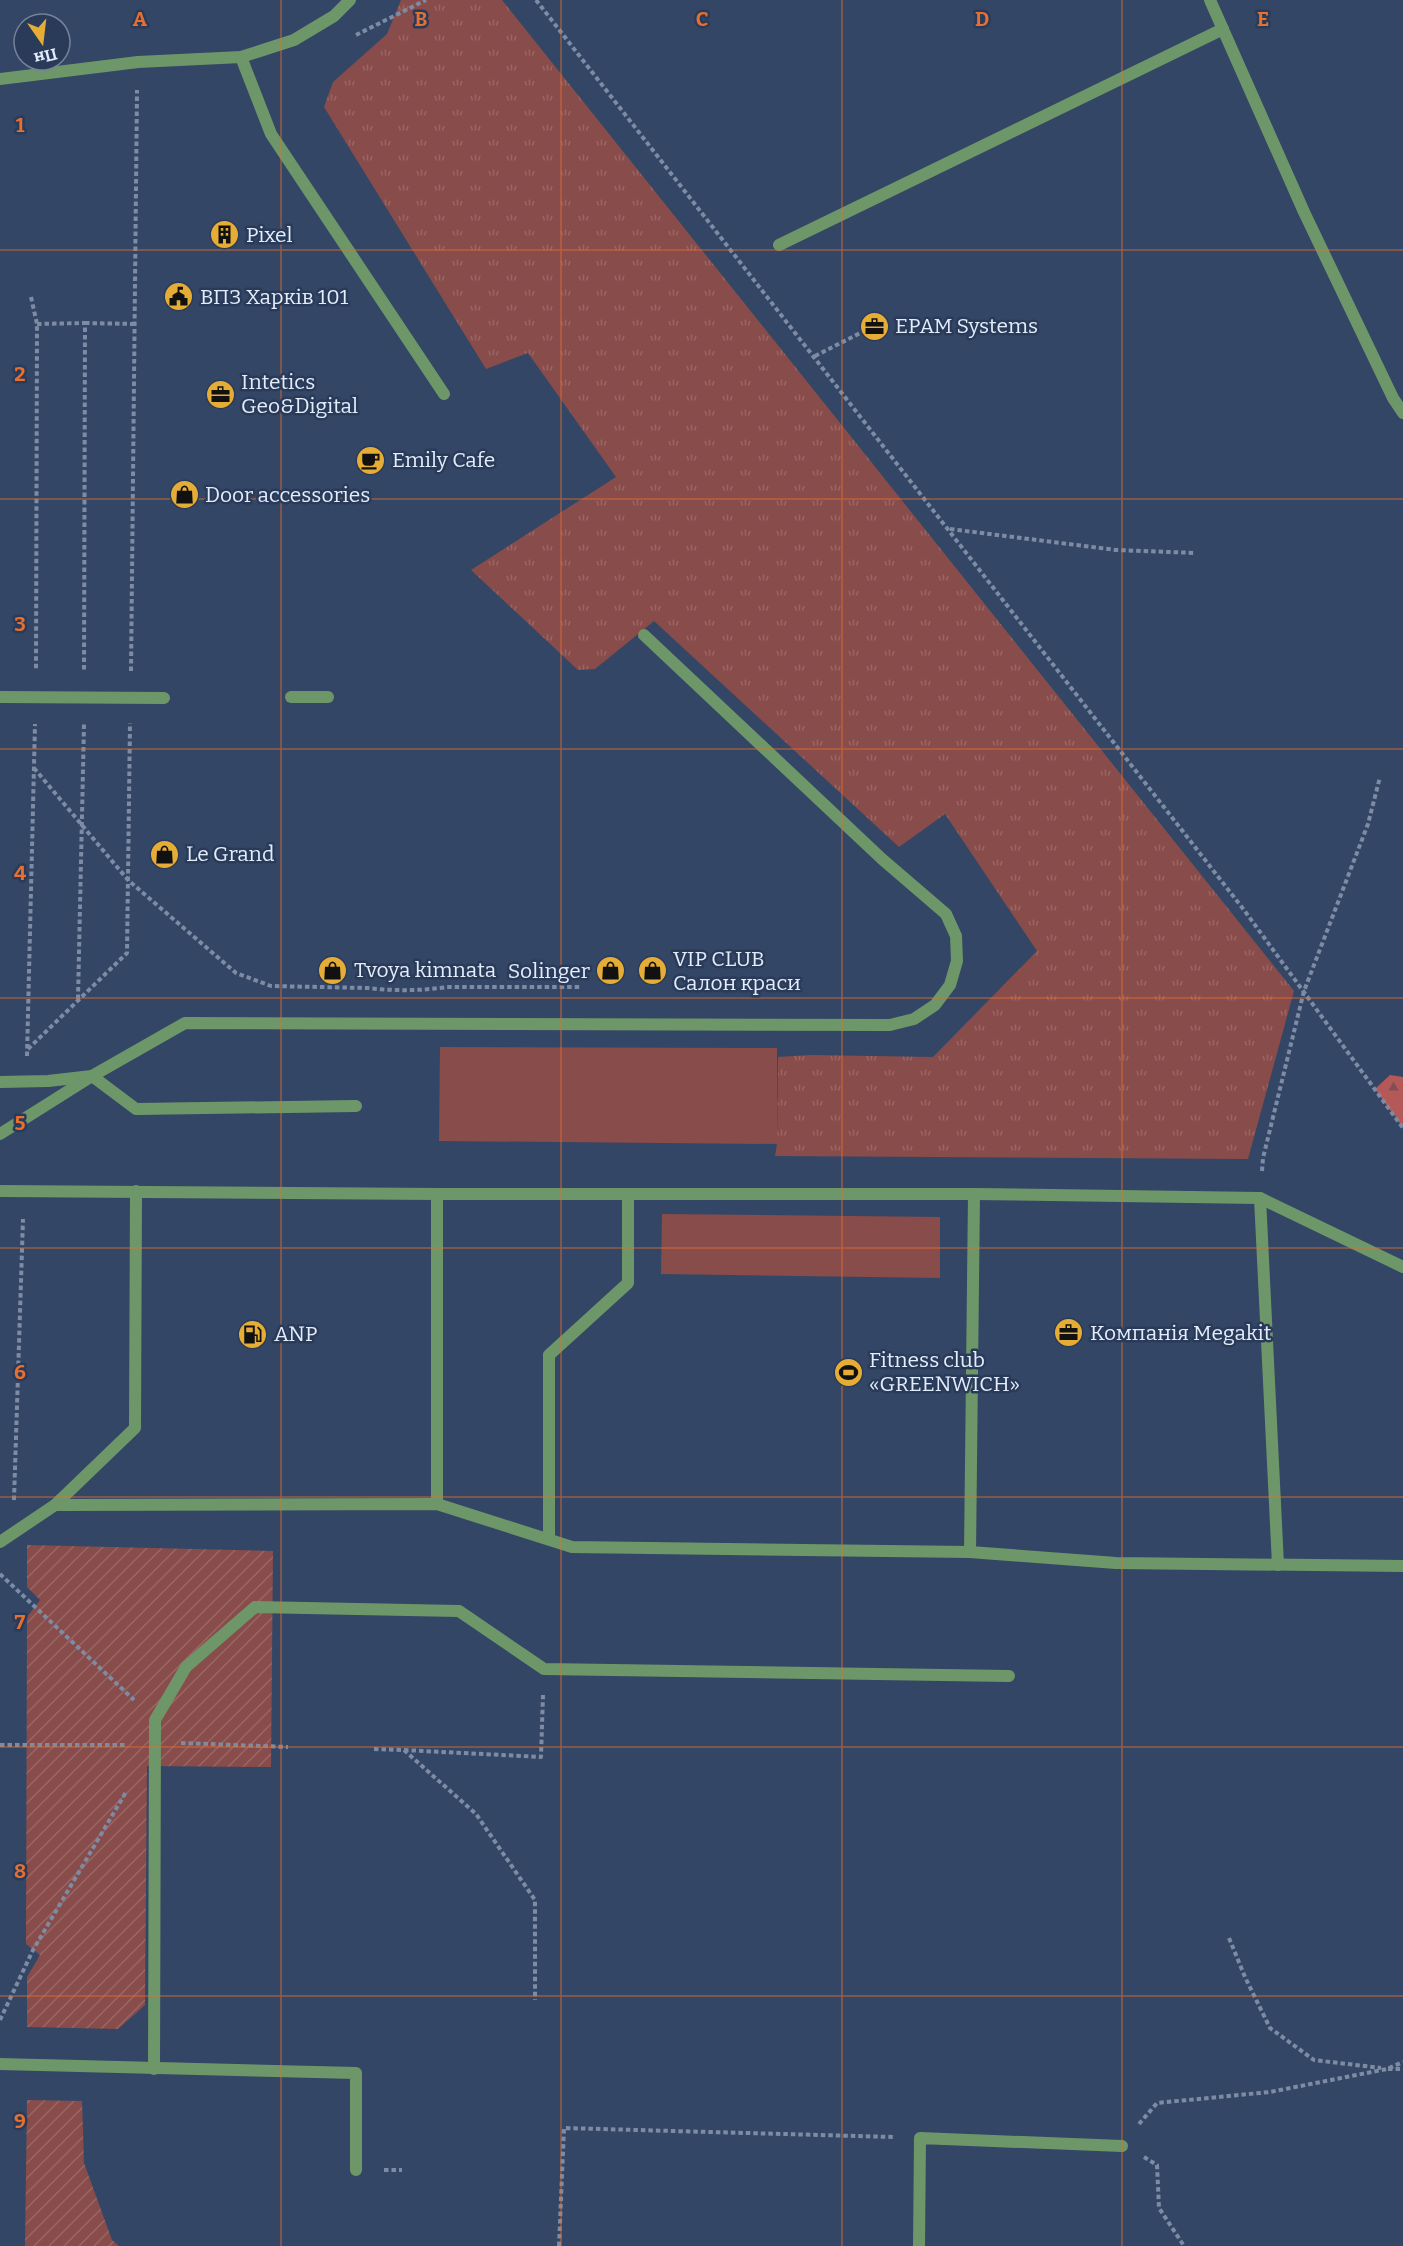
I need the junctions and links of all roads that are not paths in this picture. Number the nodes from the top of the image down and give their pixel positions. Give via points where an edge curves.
1 (350, 0) edge
2 (1210, 0) edge
3 (1223, 29) junction
4 (241, 57) junction
5 (0, 79) edge
6 (779, 245) dead end
7 (444, 394) dead end
8 (1403, 413) edge
9 (644, 635) dead end
10 (0, 697) edge
11 (291, 697) dead end
12 (328, 697) dead end
13 (164, 698) dead end
14 (92, 1076) junction
15 (0, 1082) edge
16 (356, 1106) dead end
17 (0, 1134) edge
18 (0, 1191) edge
19 (136, 1191) junction
20 (437, 1194) junction
21 (628, 1194) junction
22 (974, 1194) junction
23 (1260, 1198) junction
24 (1403, 1267) edge
25 (437, 1504) junction
26 (55, 1505) junction
27 (549, 1539) junction
28 (0, 1542) edge
29 (970, 1552) junction
30 (1278, 1565) junction
31 (1403, 1566) edge
32 (1008, 1676) dead end
33 (0, 2064) edge
34 (154, 2069) junction
35 (1122, 2146) road end
36 (356, 2170) dead end
37 (919, 2246) edge

1 - 4 street via 334,16 294,40
2 - 3 street
3 - 6 street
3 - 8 street via 1304,212
4 - 5 street via 138,62
4 - 7 street via 271,134
9 - 14 street via 882,859 946,914 956,936 957,961 950,985 935,1005 914,1018 890,1024 185,1023
10 - 13 street
11 - 12 street
14 - 15 street
14 - 16 street via 136,1109
14 - 17 street
18 - 19 street
19 - 20 street
19 - 26 street via 135,1428
20 - 21 street
20 - 25 street
21 - 22 street
21 - 27 street via 628,1283 549,1355
22 - 23 street
22 - 29 street
23 - 24 street
23 - 30 street
25 - 26 street
25 - 27 street
26 - 28 street
27 - 29 street via 572,1546
29 - 30 street via 1116,1563
30 - 31 street
32 - 34 street via 544,1670 459,1611 255,1607 186,1667 155,1720
33 - 34 street
34 - 36 street via 356,2073
35 - 37 street via 920,2138

